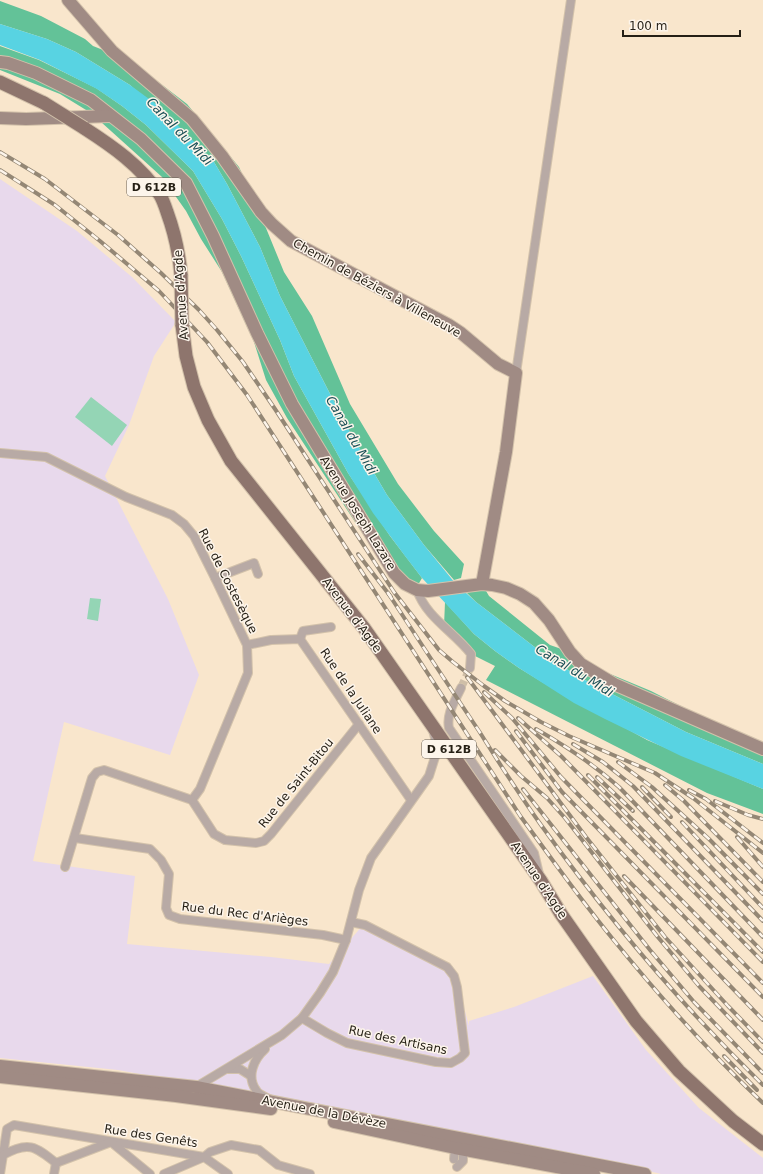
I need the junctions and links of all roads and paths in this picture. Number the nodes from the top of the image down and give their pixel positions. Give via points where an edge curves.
1 (68, 0) edge
2 (571, 0) edge
3 (0, 62) edge
4 (0, 82) edge
5 (110, 116) junction
6 (0, 118) edge
7 (516, 373) junction
8 (0, 453) edge
9 (258, 574) dead end
10 (215, 578) junction
11 (477, 585) junction
12 (423, 590) junction
13 (331, 627) dead end
14 (300, 639) junction
15 (247, 645) junction
16 (470, 668) tunnel mouth
17 (461, 688) tunnel mouth
18 (359, 724) junction
19 (432, 724) junction
20 (763, 749) edge
21 (192, 800) junction
22 (411, 800) junction
23 (75, 838) junction
24 (65, 867) dead end
25 (541, 881) junction
26 (351, 922) junction
27 (346, 940) junction
28 (302, 1018) junction
29 (271, 1043) junction
30 (0, 1066) edge
31 (227, 1069) junction
32 (251, 1076) junction
33 (0, 1077) edge
34 (196, 1087) junction
35 (255, 1094) junction
36 (176, 1096) junction
37 (401, 1127) junction
38 (111, 1142) junction
39 (763, 1144) edge
40 (520, 1150) junction
41 (3, 1155) junction
42 (204, 1156) junction
43 (458, 1157) edge
44 (56, 1163) junction
45 (0, 1174) edge
46 (54, 1174) edge
47 (150, 1174) edge
48 (164, 1174) edge
49 (228, 1174) edge
50 (310, 1174) edge
51 (594, 1174) edge
52 (645, 1174) edge

1 - 7 main road, Chemin de Béziers à Villeneuve via 112,51 192,119 222,156 260,212 291,241 449,325 498,364
2 - 7 street
3 - 5 main road, Avenue Joseph Lazare via 36,73 91,100
4 - 19 main road, Avenue d'Agde / D 612B, bridge via 44,103 115,148 143,174 161,196 175,232 179,252 186,356 194,387 208,420 232,461 364,628
5 - 6 main road
5 - 12 main road, Avenue Joseph Lazare via 141,139 186,184 292,404 394,573 405,584
7 - 11 main road via 506,452
8 - 10 street, Rue de Costesèque via 46,458 126,497 172,515 194,536
9 - 10 street via 254,562
10 - 15 street, Rue de Costesèque
11 - 12 main road
11 - 20 main road via 506,588 534,603 581,664 614,684
12 - 16 street via 419,596 428,611 471,654
13 - 14 street via 303,630
14 - 15 street via 271,640
14 - 18 street, Rue de la Juliane
15 - 21 street, Rue de Costesèque via 248,673 200,789
17 - 25 street via 448,716 449,728 534,853
18 - 21 street, Rue de Saint-Bitou via 264,841 256,843 224,840 214,834
18 - 22 street, Rue de la Juliane
19 - 22 street via 435,757 430,776
19 - 25 main road, Avenue d'Agde / D 612B
21 - 23 street via 104,770 97,772 92,778
22 - 26 street via 371,858
23 - 24 street
23 - 27 street, Rue du Rec d'Arièges via 150,849 161,860 169,874 166,908 169,915 174,917
25 - 39 main road, Avenue d'Agde / D 612B via 561,914 636,1020 679,1071 732,1121
26 - 27 street
26 - 28 street, Rue des Artisans via 365,925 447,967 454,976 457,987 465,1053 451,1063 436,1062 361,1046 327,1033
27 - 28 street via 333,972
28 - 29 street
29 - 31 street
29 - 32 street via 253,1065
30 - 34 main road, Avenue de la Dévèze
31 - 32 street via 240,1069
31 - 34 street
32 - 35 street
33 - 36 main road, Avenue de la Dévèze
34 - 35 main road, Avenue de la Dévèze
35 - 36 street via 252,1101 246,1103 193,1094
35 - 37 main road, Avenue de la Dévèze via 274,1102
36 - 43 main road, Avenue de la Dévèze via 273,1110 428,1142
37 - 40 main road, Avenue de la Dévèze
37 - 43 street
38 - 41 street, Rue des Genêts via 14,1125 7,1129
38 - 42 street, Rue des Genêts
38 - 44 street
38 - 47 street
40 - 43 street via 494,1150
40 - 52 main road, Avenue de la Dévèze
41 - 44 street via 15,1148 29,1146 40,1150
41 - 45 street
42 - 48 street
42 - 49 street
42 - 50 street, Rue des Genêts via 231,1145 260,1150 278,1165
43 - 51 main road, Avenue de la Dévèze via 508,1157
44 - 46 street

